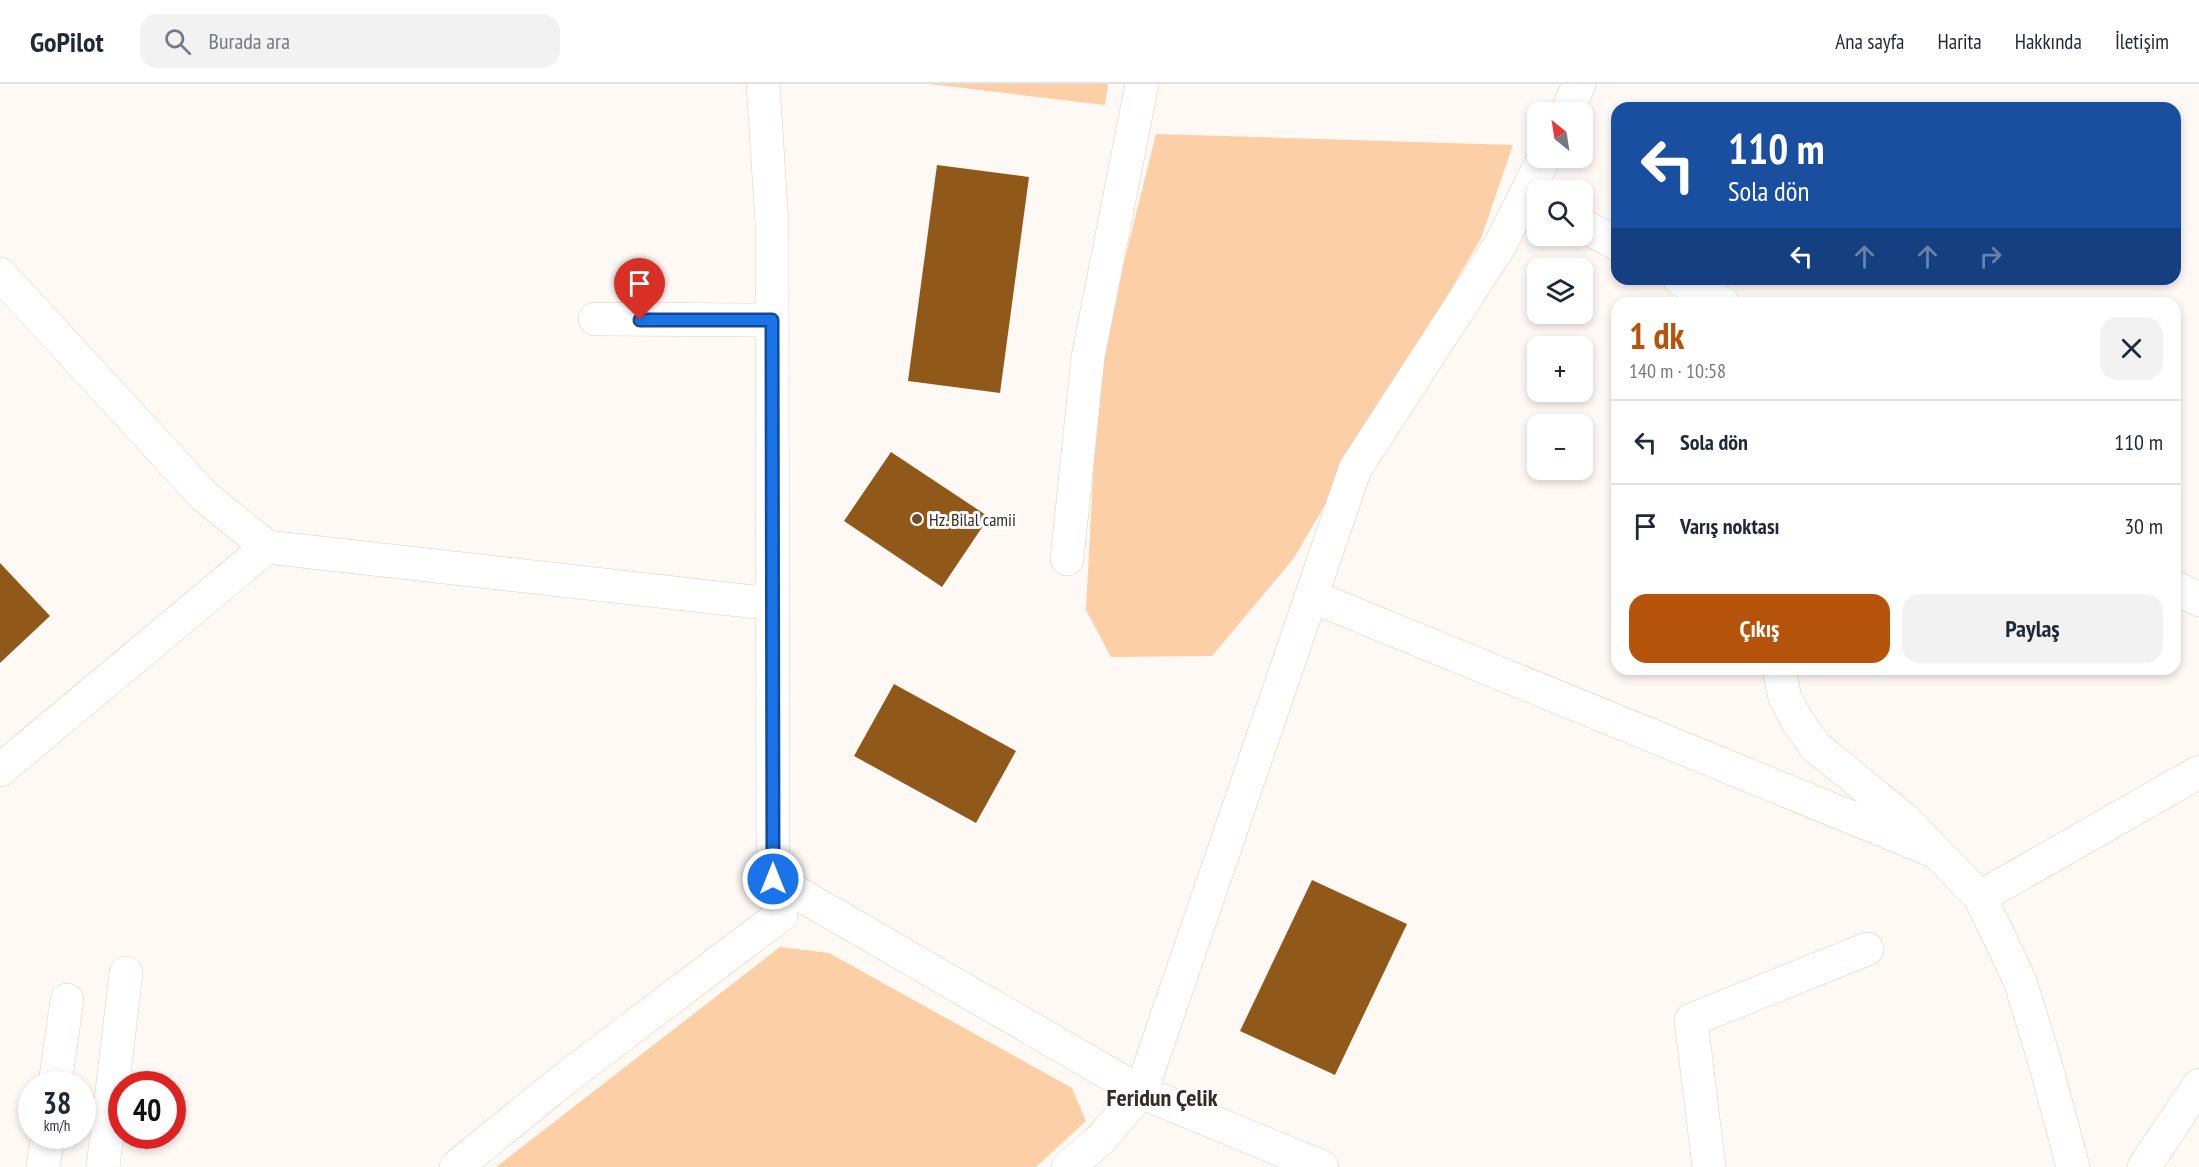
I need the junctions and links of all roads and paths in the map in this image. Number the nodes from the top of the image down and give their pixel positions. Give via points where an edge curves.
1 (763, 84) edge
2 (1142, 84) edge
3 (1579, 84) edge
4 (1571, 102) edge
5 (1527, 204) edge
6 (1593, 231) edge
7 (1611, 241) edge
8 (0, 274) edge
9 (1691, 285) edge
10 (1713, 297) edge
11 (595, 320) dead end
12 (772, 320) junction
13 (267, 547) junction
14 (1068, 559) dead end
15 (2181, 590) edge
16 (1311, 596) junction
17 (2199, 600) edge
18 (773, 604) junction
19 (1780, 675) edge
20 (0, 770) edge
21 (2199, 772) edge
22 (1936, 852) junction
23 (773, 879) junction
24 (1980, 897) junction
25 (1867, 949) dead end
26 (126, 974) dead end
27 (67, 1000) dead end
28 (57, 1071) edge
29 (2199, 1085) edge
30 (1141, 1092) junction
31 (46, 1149) edge
32 (43, 1167) edge
33 (103, 1167) edge
34 (456, 1167) edge
35 (1068, 1167) edge
36 (1322, 1167) edge
37 (1709, 1167) edge
38 (2073, 1167) edge
39 (2144, 1167) edge

1 - 12 street via 772,223
2 - 14 street via 1088,357
3 - 4 street
5 - 16 street via 1355,469
6 - 7 street
8 - 13 street via 204,496
9 - 10 street
11 - 12 street
12 - 18 street
13 - 18 street
13 - 20 street
15 - 17 street
16 - 22 street
16 - 30 street
18 - 23 street
19 - 22 street via 1785,698 1816,747 1903,818
21 - 24 street
22 - 24 street
23 - 30 street
23 - 34 street via 781,915 567,1077
24 - 38 street via 2020,981
25 - 37 street via 1691,1020
26 - 33 street
27 - 28 street
29 - 39 street
30 - 35 street via 1099,1141
30 - 36 street
31 - 32 street

